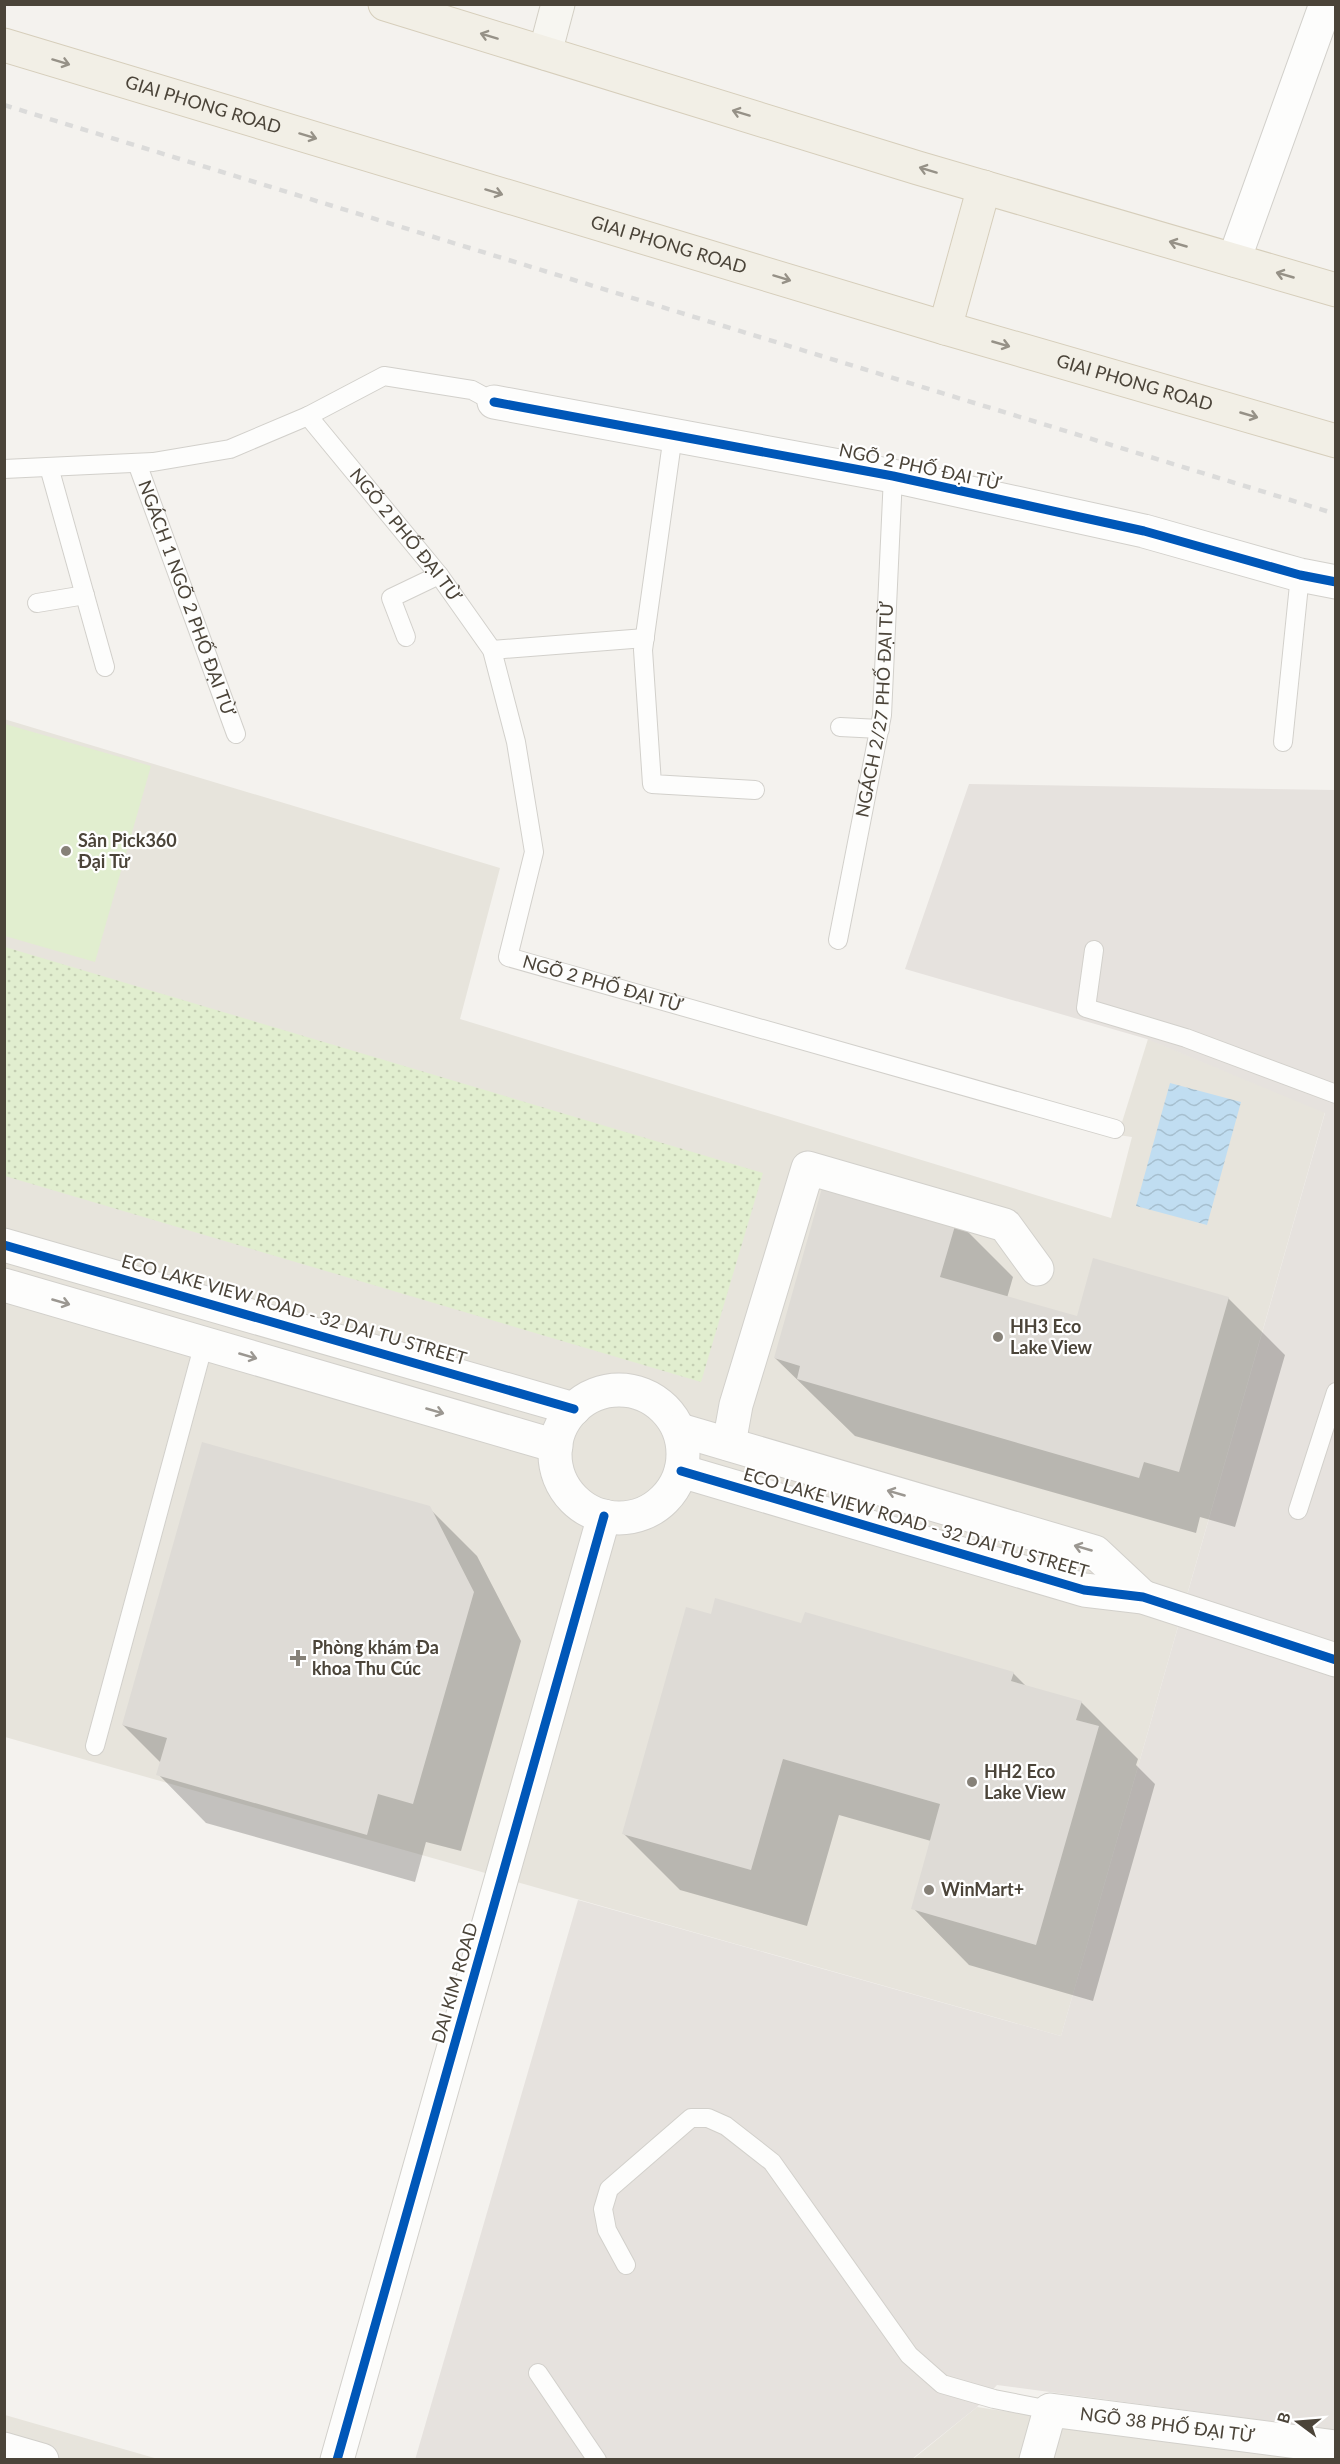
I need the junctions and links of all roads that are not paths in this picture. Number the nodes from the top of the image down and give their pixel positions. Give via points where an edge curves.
1 (385, 4) edge
2 (558, 4) edge
3 (1326, 4) edge
4 (4, 45) edge
5 (545, 53) junction
6 (984, 187) junction
7 (1234, 260) junction
8 (1335, 290) edge
9 (945, 328) junction
10 (494, 402) joint
11 (308, 416) junction
12 (673, 435) junction
13 (1335, 441) edge
14 (137, 463) junction
15 (49, 467) junction
16 (4, 469) edge
17 (892, 477) junction
18 (439, 575) junction
19 (1300, 576) junction
20 (1335, 582) edge
21 (85, 595) junction
22 (37, 603) dead end
23 (406, 637) dead end
24 (645, 638) junction
25 (492, 650) junction
26 (105, 667) dead end
27 (840, 727) dead end
28 (880, 729) junction
29 (236, 734) dead end
30 (1283, 742) dead end
31 (755, 790) dead end
32 (838, 940) dead end
33 (1094, 950) dead end
34 (1335, 1094) edge
35 (1115, 1129) dead end
36 (4, 1245) edge
37 (1037, 1269) dead end
38 (4, 1286) edge
39 (204, 1343) junction
40 (1335, 1392) edge
41 (573, 1409) junction
42 (680, 1430) junction
43 (729, 1444) junction
44 (556, 1446) junction
45 (681, 1470) junction
46 (1298, 1510) dead end
47 (604, 1516) junction
48 (1152, 1600) junction
49 (1335, 1660) edge
50 (95, 1746) dead end
51 (626, 2265) dead end
52 (538, 2373) dead end
53 (1050, 2410) junction
54 (1335, 2447) edge
55 (4, 2449) edge
56 (1288, 2450) edge
57 (42, 2460) edge
58 (337, 2460) edge
59 (597, 2460) edge
60 (1035, 2460) edge

5 -> 1 main road
2 - 5 street
3 - 7 street
4 -> 9 main road, GIAI PHONG ROAD
6 -> 5 main road
7 -> 6 main road
6 - 9 main road
8 -> 7 main road
9 -> 13 main road, GIAI PHONG ROAD
10 - 11 lane, NGÕ 2 PHỐ ĐẠI TỪ via 472,390 384,376
10 - 12 street, NGÕ 2 PHỐ ĐẠI TỪ
11 - 14 lane, NGÕ 2 PHỐ ĐẠI TỪ via 230,449
11 - 18 lane, NGÕ 2 PHỐ ĐẠI TỪ
12 - 17 street, NGÕ 2 PHỐ ĐẠI TỪ
12 - 24 lane
14 - 15 lane, NGÕ 2 PHỐ ĐẠI TỪ
14 - 29 lane, NGÁCH 1 NGÕ 2 PHỐ ĐẠI TỪ
15 - 16 lane, NGÕ 2 PHỐ ĐẠI TỪ
15 - 21 lane
17 - 19 street, NGÕ 2 PHỐ ĐẠI TỪ via 1144,531
17 - 28 lane, NGÁCH 2/27 PHỐ ĐẠI TỪ
18 - 23 lane via 391,598
18 - 25 lane, NGÕ 2 PHỐ ĐẠI TỪ
19 - 20 street, NGÕ 2 PHỐ ĐẠI TỪ
19 - 30 lane
21 - 22 lane
21 - 26 lane
24 - 25 lane
24 - 31 lane via 652,784
25 - 35 lane, NGÕ 2 PHỐ ĐẠI TỪ via 516,742 534,852 508,957
27 - 28 lane
28 - 32 lane, NGÁCH 2/27 PHỐ ĐẠI TỪ
33 - 34 lane via 1086,1008 1186,1038
36 - 41 street, ECO LAKE VIEW ROAD - 32 DAI TU STREET
37 - 43 street via 1005,1225 808,1168 736,1405
38 -> 39 street
39 -> 44 street
39 - 50 lane
40 - 46 lane
41 - 42 street via 591,1396 611,1390 633,1390 653,1398
41 - 44 street
42 - 43 street, ECO LAKE VIEW ROAD - 32 DAI TU STREET
42 - 45 street
48 -> 43 street, ECO LAKE VIEW ROAD - 32 DAI TU STREET via 1095,1552
44 - 47 street via 556,1465 562,1482 587,1509
45 - 47 street via 673,1489 660,1503 624,1518
45 - 48 street, ECO LAKE VIEW ROAD - 32 DAI TU STREET via 1084,1590
47 - 58 street, DAI KIM ROAD
48 - 49 street
51 - 53 lane via 607,2230 603,2210 609,2189 691,2118 708,2118 726,2126 772,2162 909,2355 942,2384
52 - 59 lane
53 - 56 street, NGÕ 38 PHỐ ĐẠI TỪ
53 - 60 street
54 - 56 street, NGÕ 38 PHỐ ĐẠI TỪ
55 - 57 street

